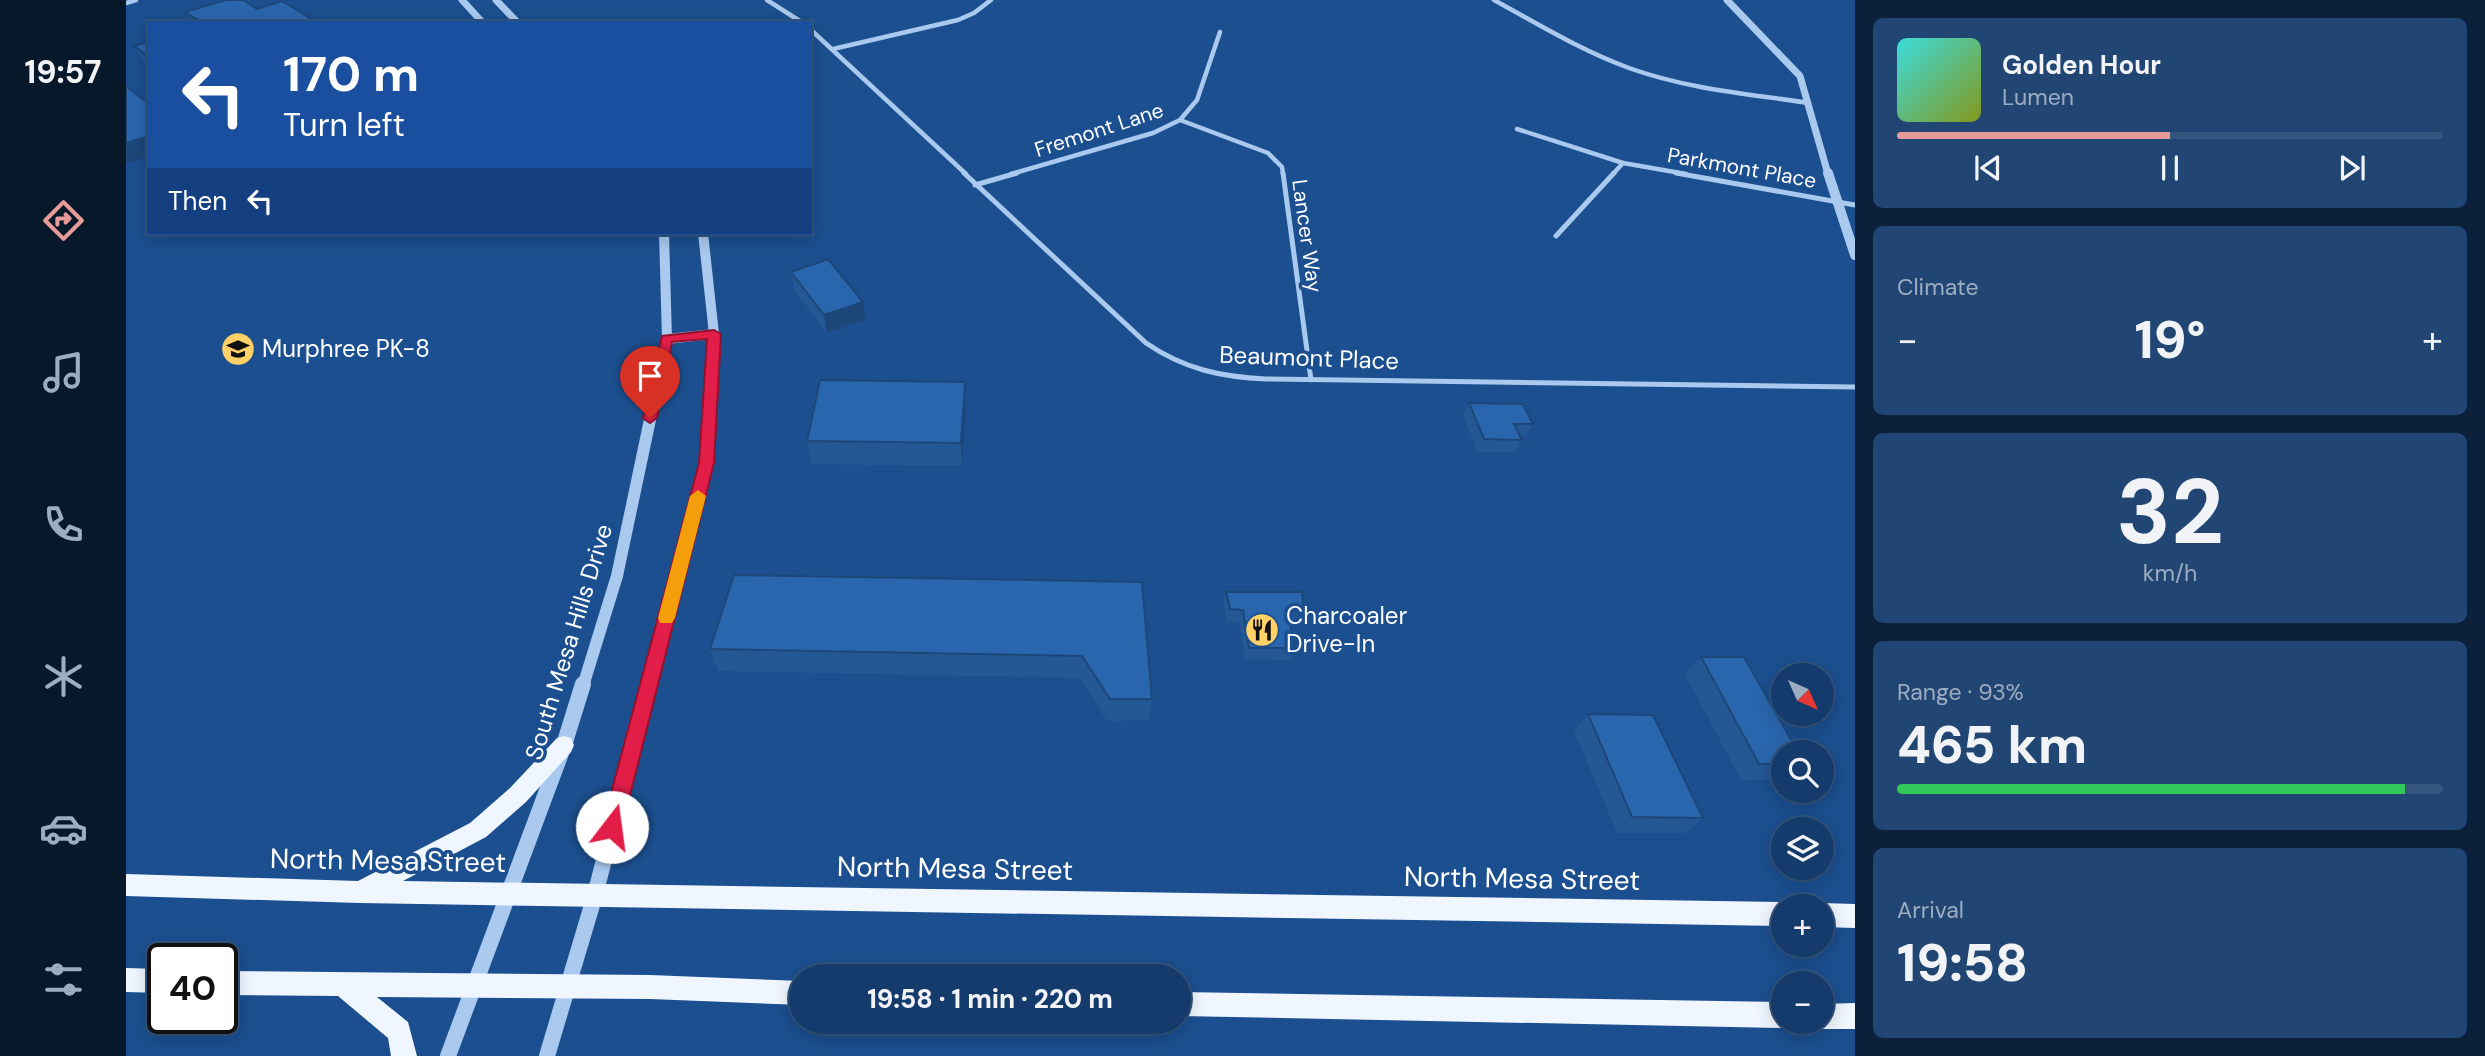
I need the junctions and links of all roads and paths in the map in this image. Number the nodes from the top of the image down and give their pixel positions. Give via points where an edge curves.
1 (135, 0) edge
2 (462, 0) edge
3 (496, 0) edge
4 (767, 0) edge
5 (991, 0) edge
6 (1494, 0) edge
7 (1727, 0) edge
8 (126, 3) edge
9 (481, 21) edge
10 (516, 21) edge
11 (800, 21) edge
12 (812, 31) edge
13 (1220, 32) dead end
14 (833, 50) junction
15 (1810, 103) junction
16 (1180, 120) junction
17 (1517, 129) dead end
18 (1623, 163) junction
19 (975, 185) junction
20 (1836, 201) junction
21 (1855, 205) edge
22 (664, 235) edge
23 (703, 235) edge
24 (1556, 236) dead end
25 (1855, 255) edge
26 (714, 334) junction
27 (667, 339) junction
28 (1311, 380) junction
29 (1855, 387) edge
30 (564, 745) junction
31 (126, 885) edge
32 (360, 892) junction
33 (510, 894) junction
34 (595, 895) junction
35 (1771, 914) edge
36 (1834, 915) edge
37 (1855, 916) edge
38 (126, 980) edge
39 (147, 981) edge
40 (238, 983) edge
41 (345, 986) junction
42 (475, 986) junction
43 (568, 986) junction
44 (789, 993) edge
45 (1191, 1004) edge
46 (1771, 1015) edge
47 (1834, 1016) edge
48 (1855, 1016) edge
49 (404, 1056) edge
50 (448, 1056) edge
51 (547, 1056) edge

1 - 8 street
2 - 9 street
3 - 10 street
4 - 11 street
5 - 14 street via 958,20
6 - 15 street via 1631,69
7 - 15 street via 1790,62
12 - 14 street, Beaumont Place
13 - 16 street, Fremont Lane via 1197,100
14 - 19 street, Beaumont Place
15 - 20 street
16 - 19 street, Fremont Lane via 1153,133
16 - 28 street, Lancer Way via 1268,153 1282,167
17 - 18 street, Parkmont Place
18 - 20 street, Parkmont Place
18 - 24 street
19 - 28 street, Beaumont Place via 1163,356 1209,374
20 - 21 street, Parkmont Place
20 - 25 street
22 - 27 street, South Mesa Hills Drive
23 - 26 street
26 - 27 street
26 - 34 street via 706,463
27 - 30 street, South Mesa Hills Drive via 617,576
28 - 29 street, Beaumont Place
30 - 32 main road via 478,830
30 - 33 street, South Mesa Hills Drive
31 - 32 main road, North Mesa Street
32 - 33 main road, North Mesa Street
33 - 34 main road, North Mesa Street
33 - 42 street, South Mesa Hills Drive
34 - 35 main road, North Mesa Street
34 - 43 street
36 - 37 main road
38 - 39 main road
40 - 41 main road
41 - 42 main road
41 - 49 main road via 399,1031
42 - 43 main road
42 - 50 street, South Mesa Hills Drive
43 - 44 main road
43 - 51 street
45 - 46 main road
47 - 48 main road

